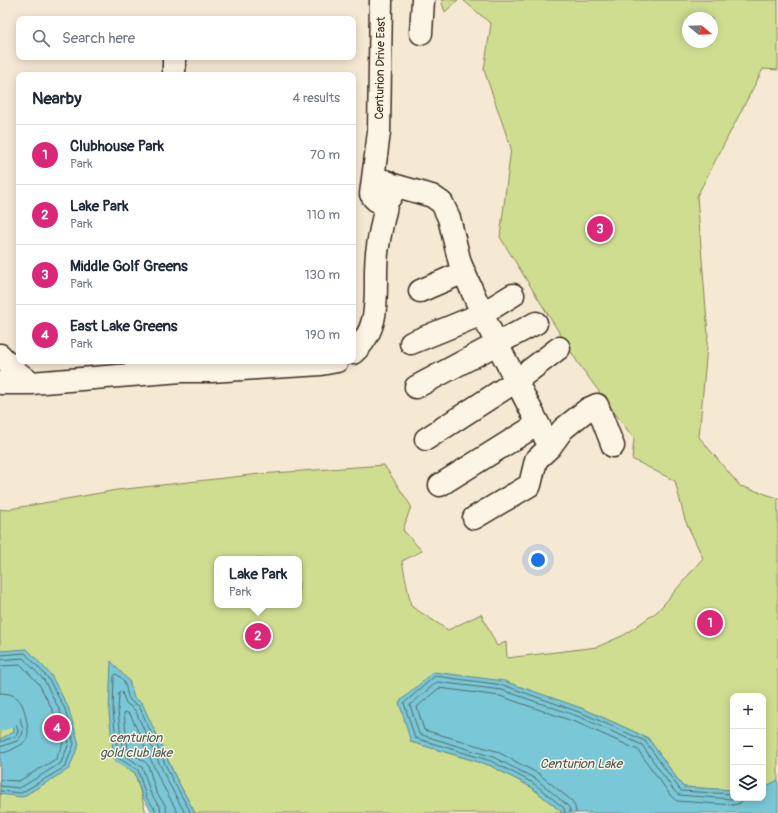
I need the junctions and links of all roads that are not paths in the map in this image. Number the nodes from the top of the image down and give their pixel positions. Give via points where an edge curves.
1 (423, 0) edge
2 (380, 1) edge
3 (421, 33) dead end
4 (174, 60) edge
5 (174, 72) edge
6 (384, 191) junction
7 (464, 272) junction
8 (420, 291) dead end
9 (513, 294) dead end
10 (482, 314) junction
11 (536, 323) dead end
12 (411, 343) dead end
13 (497, 344) junction
14 (559, 348) dead end
15 (356, 350) edge
16 (0, 355) edge
17 (321, 364) edge
18 (181, 366) edge
19 (516, 381) junction
20 (31, 382) junction
21 (0, 383) edge
22 (416, 387) dead end
23 (538, 424) junction
24 (426, 439) dead end
25 (613, 446) dead end
26 (550, 447) junction
27 (440, 485) dead end
28 (474, 518) dead end

1 - 3 street
2 - 6 street, Centurion Drive East via 379,132 386,162
4 - 5 street
6 - 7 street via 416,192 432,196 442,203 449,218
6 - 15 street, Centurion Drive East via 377,247 375,313 368,336
7 - 8 street
7 - 10 street
9 - 10 street
10 - 12 street
10 - 13 street
11 - 13 street
13 - 19 street
13 - 22 street
14 - 19 street
16 - 20 street via 13,369
17 - 18 street via 211,371
18 - 20 street
19 - 23 street
19 - 24 street
20 - 21 street
23 - 26 street
23 - 27 street
25 - 26 street via 597,405 588,409 564,429
26 - 28 street via 536,460 530,485

